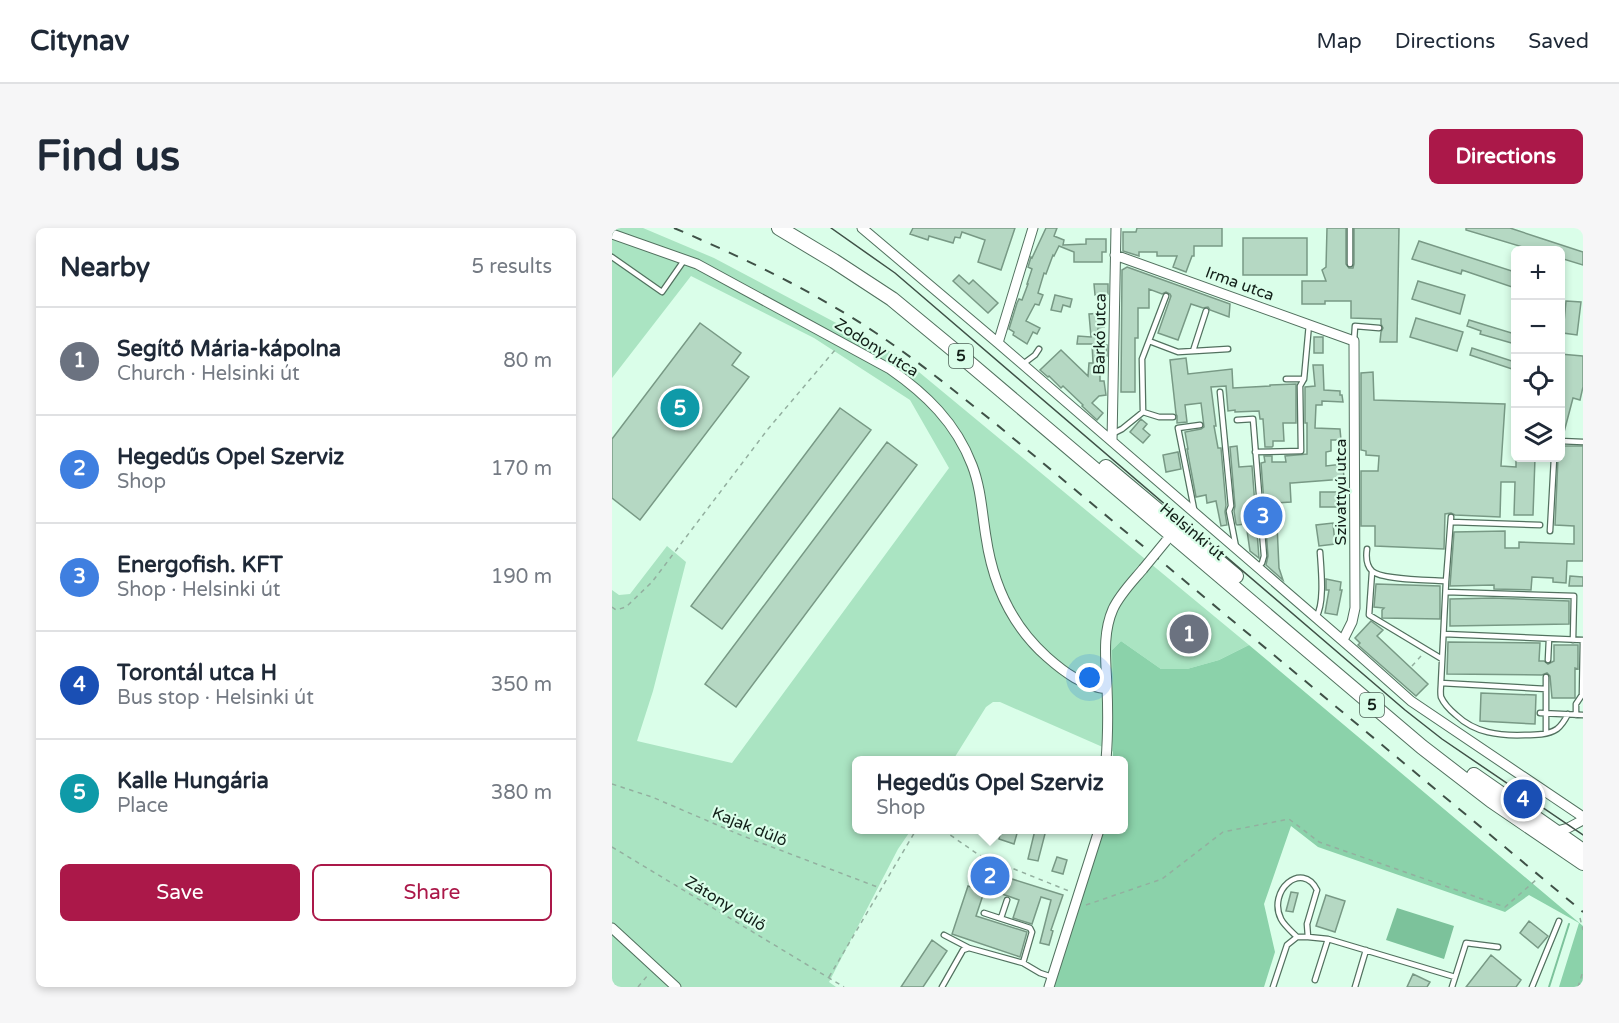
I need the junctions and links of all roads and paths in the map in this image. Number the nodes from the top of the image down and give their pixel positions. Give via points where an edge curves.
1 (779, 228) edge
2 (795, 228) edge
3 (862, 228) edge
4 (1033, 228) edge
5 (1116, 228) edge
6 (1350, 228) edge
7 (612, 234) edge
8 (1115, 255) junction
9 (612, 257) edge
10 (685, 260) junction
11 (1350, 264) dead end
12 (1166, 296) dead end
13 (1206, 311) dead end
14 (1309, 324) junction
15 (1379, 328) dead end
16 (842, 341) junction
17 (1149, 341) junction
18 (1354, 341) junction
19 (998, 343) junction
20 (1039, 349) dead end
21 (1228, 349) dead end
22 (1193, 351) junction
23 (1023, 364) junction
24 (1286, 379) dead end
25 (1304, 379) junction
26 (1220, 392) dead end
27 (1143, 412) junction
28 (1173, 417) dead end
29 (1237, 420) dead end
30 (1200, 425) dead end
31 (1112, 437) junction
32 (1565, 441) edge
33 (1583, 442) edge
34 (1255, 452) junction
35 (1554, 462) edge
36 (1195, 513) junction
37 (1539, 525) dead end
38 (1550, 531) dead end
39 (1173, 532) junction
40 (1237, 549) junction
41 (1367, 549) dead end
42 (1320, 552) dead end
43 (1258, 567) junction
44 (1372, 572) junction
45 (1446, 581) junction
46 (1446, 592) junction
47 (612, 607) edge
48 (1316, 617) junction
49 (1444, 634) junction
50 (1549, 639) junction
51 (1343, 640) junction
52 (1574, 640) junction
53 (1583, 640) edge
54 (1427, 650) junction
55 (1442, 659) junction
56 (1548, 660) dead end
57 (1412, 666) dead end
58 (1546, 677) dead end
59 (1441, 683) junction
60 (1107, 689) junction
61 (1546, 689) junction
62 (1543, 713) junction
63 (1568, 714) junction
64 (1576, 715) junction
65 (1583, 715) edge
66 (1546, 734) junction
67 (1106, 756) edge
68 (612, 784) edge
69 (1583, 818) edge
70 (1554, 832) junction
71 (914, 834) edge
72 (949, 834) edge
73 (1098, 834) edge
74 (612, 847) edge
75 (1583, 851) edge
76 (1583, 863) edge
77 (1536, 880) dead end
78 (880, 888) junction
79 (1078, 894) junction
80 (1006, 900) dead end
81 (1074, 909) junction
82 (984, 913) dead end
83 (1001, 918) junction
84 (1580, 918) dead end
85 (1559, 921) dead end
86 (612, 928) edge
87 (1583, 930) edge
88 (944, 934) dead end
89 (1297, 937) junction
90 (1308, 937) junction
91 (1328, 939) junction
92 (1498, 947) dead end
93 (969, 948) junction
94 (1366, 950) junction
95 (1023, 963) junction
96 (654, 967) junction
97 (1583, 971) edge
98 (1052, 977) junction
99 (1455, 977) junction
100 (828, 978) junction
101 (1315, 980) dead end
102 (638, 987) edge
103 (676, 987) edge
104 (844, 987) edge
105 (942, 987) edge
106 (1049, 987) edge
107 (1273, 987) edge
108 (1355, 987) edge
109 (1452, 987) edge
110 (1532, 987) edge
111 (1578, 987) edge

1 - 39 main road, Helsinki út / 5 via 892,299
2 - 39 main road, Helsinki út / 5 via 916,308
3 - 19 street, Helsinki út
4 - 19 street
5 - 8 street, Barkó utca
6 - 11 lane
7 - 10 street, Zodony utca
8 - 14 street, Irma utca
8 - 31 street, Barkó utca
9 - 10 lane via 662,292
10 - 16 street, Zodony utca
12 - 17 lane
13 - 22 lane
14 - 18 street, Irma utca
14 - 25 lane
15 - 18 lane via 1355,326
16 - 47 path via 768,429 652,582 626,608
16 - 60 street, Zodony utca via 909,382 946,419 973,467 994,573 1010,613 1056,665 1085,684
17 - 22 lane via 1178,352
17 - 27 lane via 1142,359
18 - 51 street, Szivattyú utca via 1355,608
19 - 23 street, Helsinki út
20 - 23 lane
21 - 22 lane
23 - 31 street, Helsinki út
24 - 25 lane
25 - 34 lane via 1300,386 1301,451
26 - 40 lane via 1229,511
27 - 28 lane
27 - 31 lane
29 - 34 lane via 1253,419
30 - 36 lane via 1178,428
31 - 36 street, Helsinki út
32 - 33 lane
34 - 43 lane via 1264,556
35 - 38 lane
36 - 40 street, Helsinki út
37 - 45 lane via 1451,519
39 - 60 street, bridge via 1117,602 1106,648
39 - 70 main road, Helsinki út / 5 via 1426,740
39 - 76 main road, Helsinki út / 5 via 1422,747
40 - 43 street, Helsinki út
41 - 44 lane
42 - 48 lane via 1321,596
43 - 48 street, Helsinki út
44 - 45 lane via 1386,577
44 - 54 lane via 1369,615
45 - 46 lane
46 - 49 lane
46 - 52 lane via 1574,596
48 - 51 street, Helsinki út
49 - 50 lane
49 - 55 lane
50 - 52 lane
50 - 56 lane
51 - 69 street, Helsinki út via 1411,701
52 - 53 lane
53 - 64 lane via 1582,695 1576,704
54 - 55 lane
54 - 57 path
55 - 59 lane
58 - 61 lane
59 - 61 lane
59 - 66 lane via 1444,703 1476,729 1502,735
60 - 67 street
61 - 62 lane
62 - 63 lane
62 - 66 lane
63 - 64 lane
63 - 66 lane
64 - 65 lane
68 - 78 path, Kajak dűlő
69 - 70 street
70 - 75 main road, Helsinki út / 5
71 - 78 path
72 - 79 path via 979,855
73 - 79 street
74 - 100 path, Zátony dűlő
77 - 81 path via 1505,907 1319,842 1289,819 1223,832 1162,879
78 - 100 path
79 - 81 street
80 - 83 lane
81 - 98 street
82 - 83 lane
83 - 95 lane via 1032,932
84 - 87 path
85 - 110 lane
86 - 96 street
88 - 93 lane
89 - 90 lane
89 - 90 lane via 1281,919 1278,903 1283,886 1296,878 1309,879 1317,890 1307,924
89 - 107 lane via 1287,945
90 - 91 lane
91 - 94 lane
91 - 101 lane
92 - 99 lane via 1466,943
93 - 95 lane
93 - 105 lane via 963,950
94 - 99 lane
94 - 108 lane
95 - 98 lane
96 - 102 path
96 - 103 street
97 - 111 path
98 - 106 street
99 - 109 lane
100 - 104 path, Zátony dűlő

